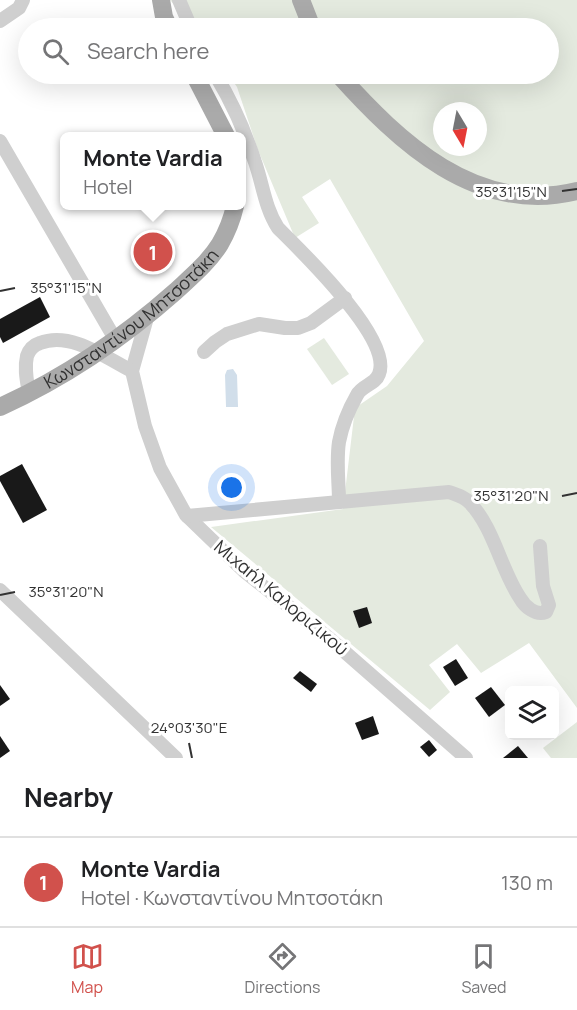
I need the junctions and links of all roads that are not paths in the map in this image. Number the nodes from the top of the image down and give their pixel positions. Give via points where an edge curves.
1 (23, 0) edge
2 (161, 0) edge
3 (179, 0) edge
4 (301, 0) edge
5 (164, 18) edge
6 (187, 18) edge
7 (308, 18) edge
8 (0, 21) edge
9 (199, 84) edge
10 (221, 84) edge
11 (348, 84) edge
12 (224, 132) edge
13 (244, 132) edge
14 (246, 137) edge
15 (0, 141) edge
16 (577, 191) edge
17 (234, 210) edge
18 (345, 298) junction
19 (147, 314) junction
20 (114, 339) junction
21 (96, 352) junction
22 (204, 352) dead end
23 (132, 370) junction
24 (29, 394) junction
25 (0, 407) edge
26 (339, 502) junction
27 (187, 516) junction
28 (540, 546) dead end
29 (0, 590) edge
30 (176, 758) edge
31 (466, 758) edge

1 - 8 street via 19,8
2 - 5 main road
3 - 6 street
4 - 7 main road
9 - 12 main road
10 - 13 street
11 - 16 main road via 393,130 450,173 492,189 520,194
14 - 18 street via 271,217
15 - 20 street
17 - 19 main road, Κωνσταντίνου Μητσοτάκη via 219,245 188,280
18 - 22 street via 298,328 259,324 227,334
18 - 26 street via 378,348 381,361 375,381 358,392 339,443
19 - 20 main road, Κωνσταντίνου Μητσοτάκη
19 - 23 street, Μιχαήλ Καλοριζικού
20 - 21 main road, Κωνσταντίνου Μητσοτάκη
21 - 23 street
21 - 24 main road, Κωνσταντίνου Μητσοτάκη
21 - 24 street via 61,339 35,345 27,353
23 - 27 street, Μιχαήλ Καλοριζικού via 160,468
24 - 25 main road, Κωνσταντίνου Μητσοτάκη
26 - 27 street
26 - 28 street via 449,492 462,497 480,517 519,597 533,611 543,614 549,605 543,586
27 - 31 street, Μιχαήλ Καλοριζικού via 244,571 330,639
29 - 30 street

